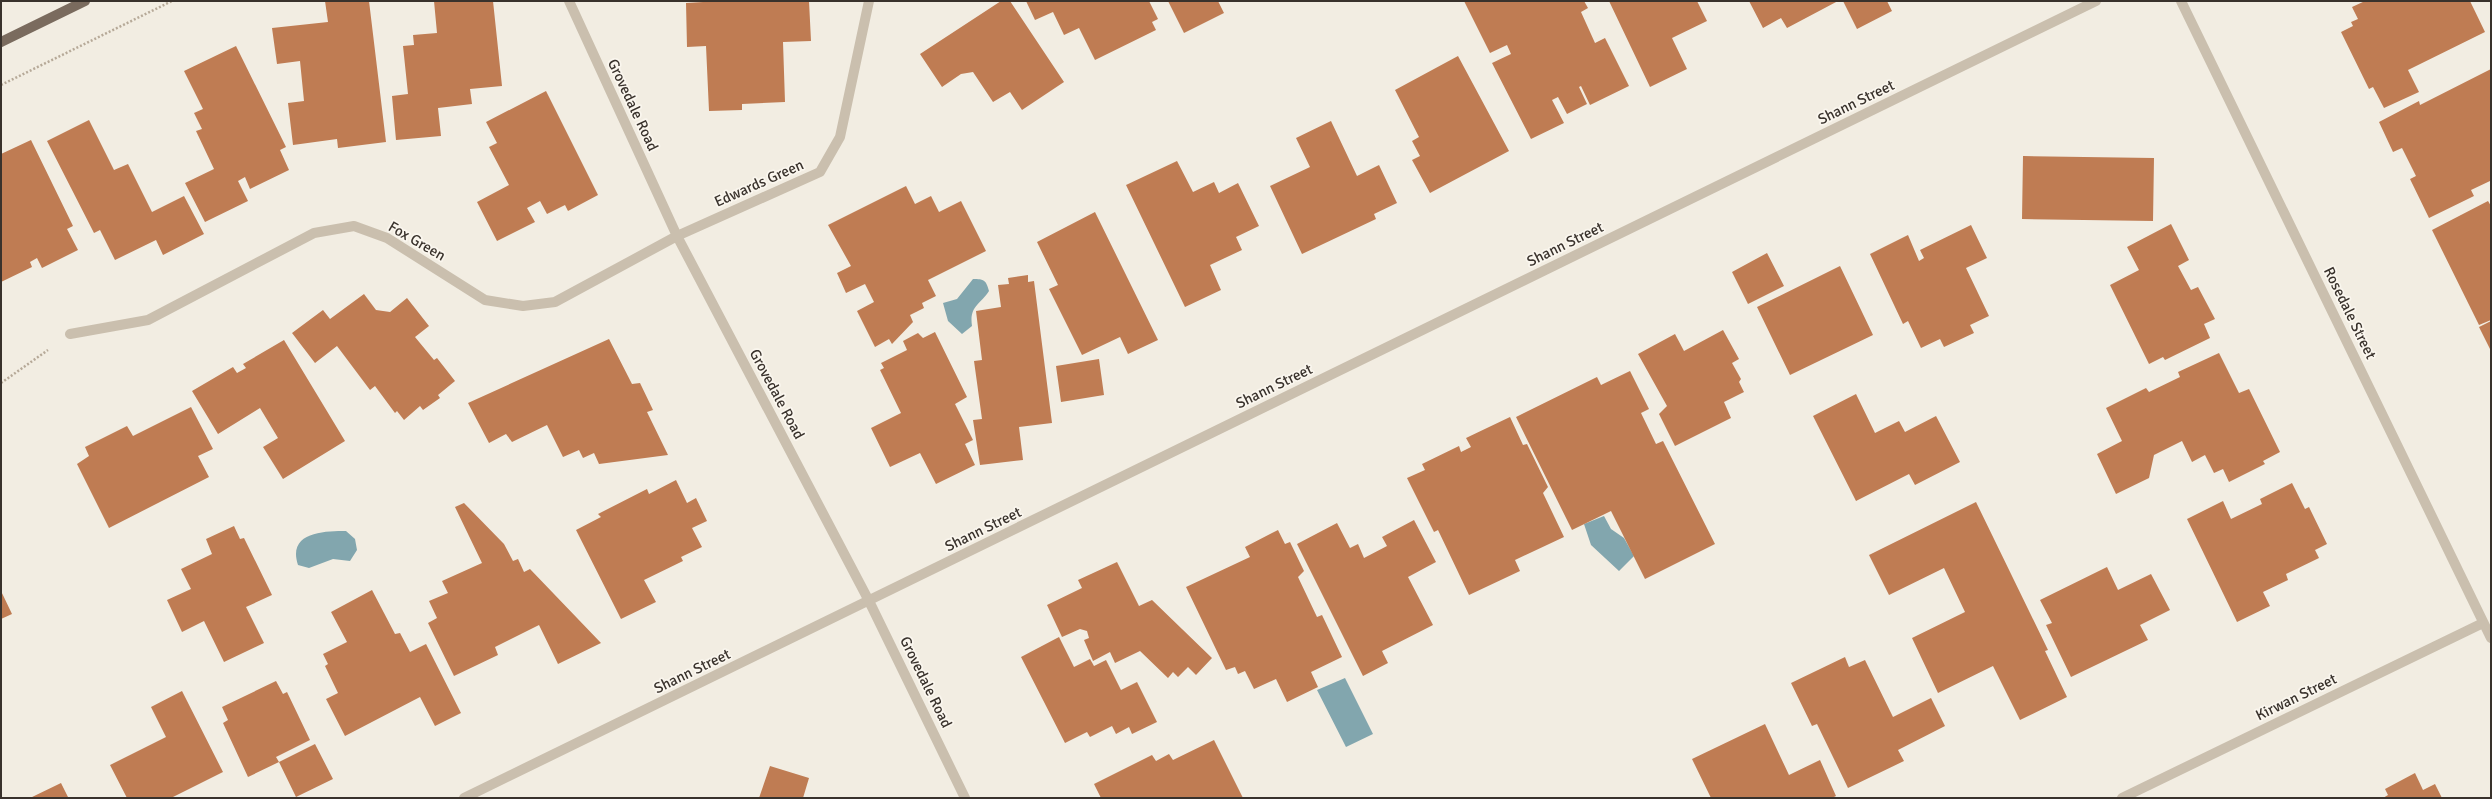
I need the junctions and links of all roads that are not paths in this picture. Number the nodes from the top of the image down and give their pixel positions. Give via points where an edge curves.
1 (85, 1) edge
2 (569, 1) edge
3 (869, 1) edge
4 (2096, 1) edge
5 (2181, 1) edge
6 (1, 42) edge
7 (677, 236) junction
8 (70, 334) road end
9 (869, 601) junction
10 (2483, 622) junction
11 (2491, 638) edge
12 (464, 798) edge
13 (966, 798) edge
14 (2122, 798) edge

1 - 6 main road
2 - 7 street, Grovedale Road
3 - 7 street, Edwards Green via 840,137 820,172
4 - 9 street, Shann Street
5 - 10 street, Rosedale Street
7 - 8 street, Fox Green via 555,302 523,306 485,300 386,238 354,226 314,233 148,320
7 - 9 street, Grovedale Road
9 - 12 street, Shann Street
9 - 13 street, Grovedale Road
10 - 11 street, Rosedale Street
10 - 14 street, Kirwan Street

